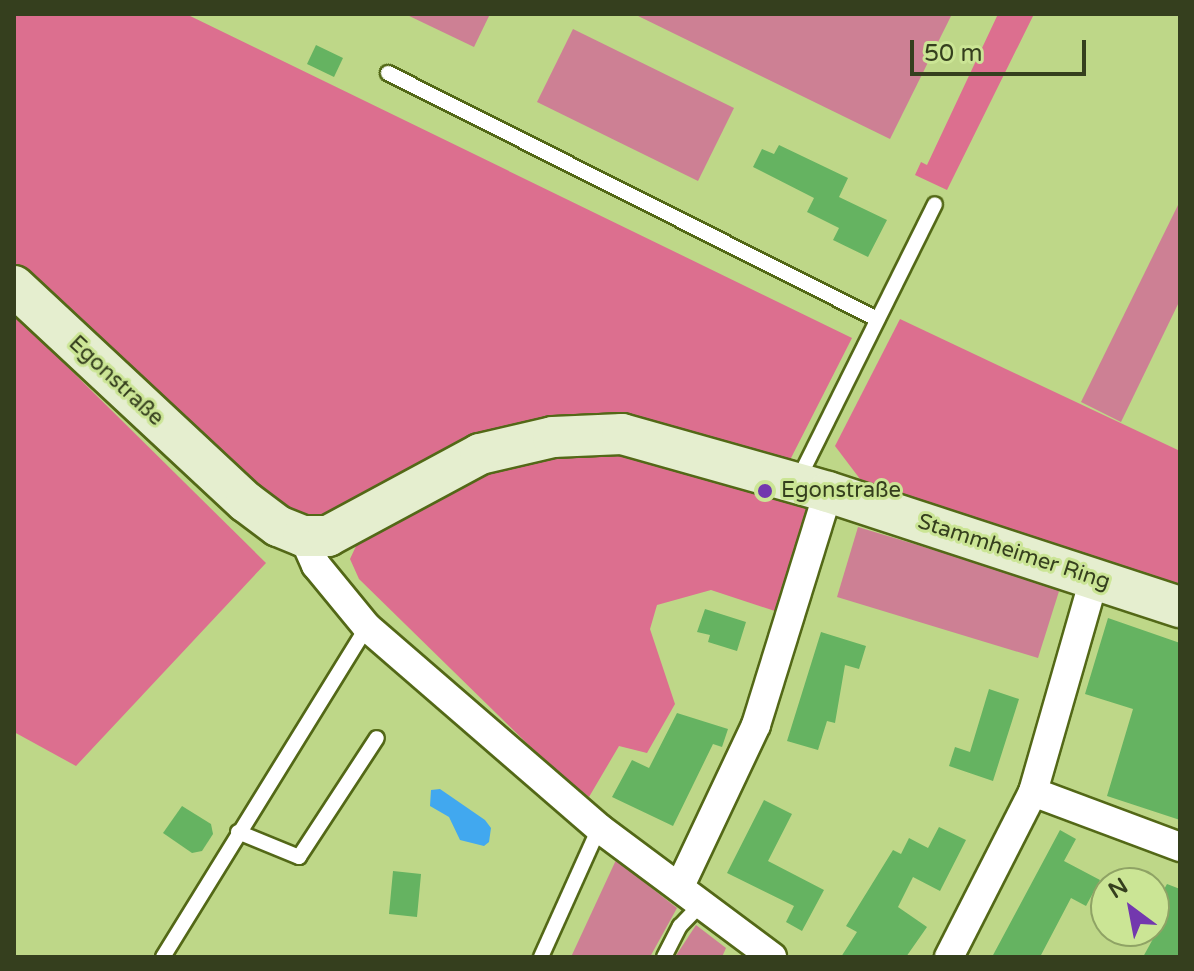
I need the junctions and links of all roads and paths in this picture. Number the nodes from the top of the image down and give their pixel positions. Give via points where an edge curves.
1 (388, 73) dead end
2 (935, 204) dead end
3 (14, 286) edge
4 (877, 319) junction
5 (812, 487) junction
6 (303, 536) junction
7 (1094, 579) junction
8 (1180, 607) edge
9 (367, 627) junction
10 (377, 738) dead end
11 (1033, 792) junction
12 (599, 828) junction
13 (238, 832) junction
14 (1180, 847) edge
15 (691, 895) junction
16 (163, 957) edge
17 (541, 957) edge
18 (664, 957) edge
19 (772, 957) edge
20 (949, 957) edge

1 - 4 lane
2 - 4 lane
3 - 6 street, Egonstraße via 246,502 278,526
4 - 5 lane
5 - 6 street, Stammheimer Ring via 622,434 553,437 480,454 328,536
5 - 7 street, Stammheimer Ring
5 - 15 street via 756,725
6 - 9 street via 316,565
7 - 8 street, Stammheimer Ring
7 - 11 street
9 - 12 street
9 - 13 lane
10 - 13 lane via 299,857
11 - 14 street
11 - 20 street
12 - 15 street
12 - 17 lane
13 - 16 lane
15 - 18 lane
15 - 19 street

